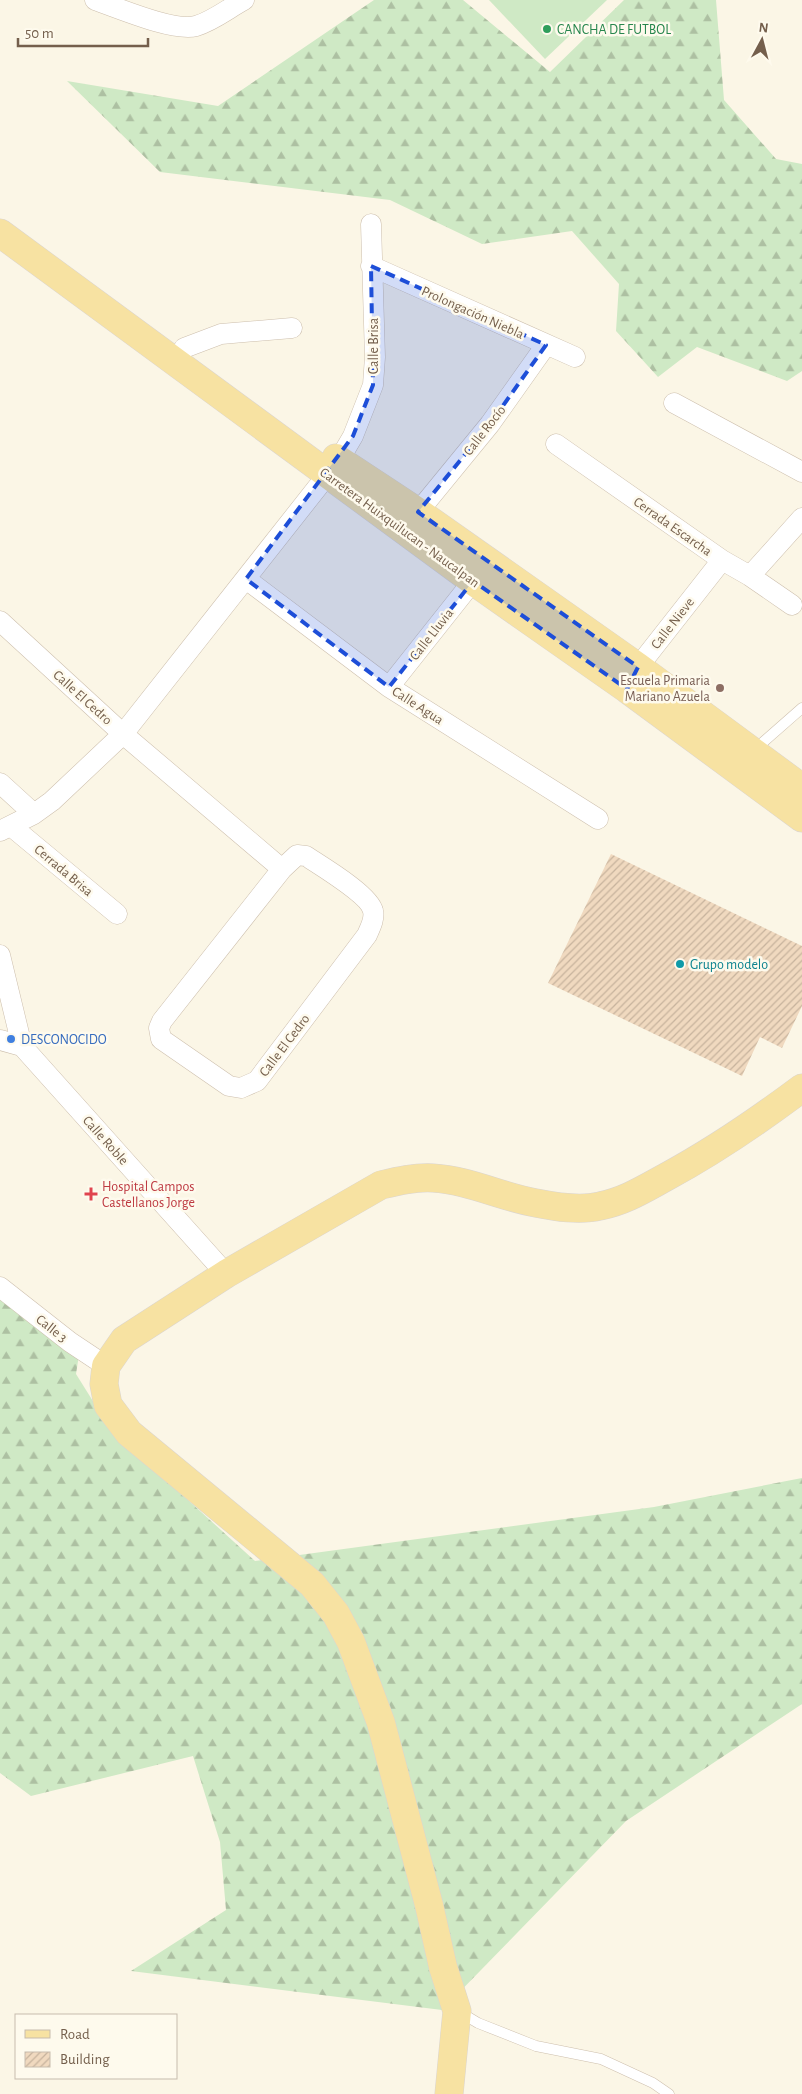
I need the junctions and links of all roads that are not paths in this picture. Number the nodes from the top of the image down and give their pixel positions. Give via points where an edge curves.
1 (95, 0) edge
2 (244, 0) edge
3 (0, 213) edge
4 (371, 224) dead end
5 (0, 233) edge
6 (372, 266) junction
7 (292, 328) dead end
8 (546, 345) junction
9 (184, 348) junction
10 (575, 357) dead end
11 (674, 403) dead end
12 (556, 444) dead end
13 (333, 467) junction
14 (802, 472) edge
15 (418, 512) junction
16 (802, 518) edge
17 (722, 560) junction
18 (750, 576) junction
19 (246, 579) junction
20 (474, 581) junction
21 (792, 605) dead end
22 (0, 621) edge
23 (633, 678) junction
24 (389, 687) junction
25 (802, 708) edge
26 (123, 734) junction
27 (752, 752) junction
28 (0, 783) edge
29 (802, 788) edge
30 (34, 814) junction
31 (802, 818) edge
32 (598, 819) dead end
33 (5, 828) edge
34 (282, 869) junction
35 (117, 914) dead end
36 (0, 955) edge
37 (0, 1040) edge
38 (22, 1046) junction
39 (802, 1088) edge
40 (226, 1274) junction
41 (0, 1287) edge
42 (106, 1366) junction
43 (457, 2011) junction
44 (449, 2094) edge
45 (669, 2094) edge

1 - 2 street via 184,28 197,26
3 - 9 main road, Carretera Huixquilucan - Naucalpan
4 - 6 street, Calle Brisa
5 - 13 main road, Carretera Huixquilucan - Naucalpan
6 - 8 street, Prolongación Niebla
6 - 13 street, Calle Brisa via 373,385 353,436
7 - 9 street via 221,334
8 - 10 street, Prolongación Niebla
8 - 15 street, Calle Rocío via 490,424
9 - 13 main road, Carretera Huixquilucan - Naucalpan
11 - 14 street
12 - 17 street, Cerrada Escarcha
13 - 15 main road, Carretera Huixquilucan - Naucalpan
13 - 19 street, Calle Brisa
13 - 20 main road, Carretera Huixquilucan - Naucalpan
15 - 23 main road, Carretera Huixquilucan - Naucalpan
16 - 18 street
17 - 18 street, Cerrada Escarcha
17 - 23 street, Calle Nieve
18 - 21 street, Cerrada Escarcha
19 - 24 street, Calle Agua
19 - 26 street, Calle Brisa
20 - 23 main road, Carretera Huixquilucan - Naucalpan
20 - 24 street, Calle Lluvia
22 - 26 street, Calle El Cedro
23 - 27 main road, Carretera Huixquilucan - Naucalpan
23 - 31 main road, Carretera Huixquilucan - Naucalpan
24 - 32 street, Calle Agua
25 - 27 lane
26 - 30 street, Calle Brisa
26 - 34 street, Calle El Cedro
27 - 29 main road, Carretera Huixquilucan - Naucalpan
28 - 30 street
30 - 33 street, Calle Brisa
33 - 35 street, Cerrada Brisa
34 - 34 street, Calle El Cedro via 159,1028 161,1039 230,1086 241,1088 257,1081 368,934 372,924 373,912 368,902 306,856 297,855
36 - 38 street
37 - 38 street
38 - 40 street, Calle Roble
39 - 40 main road via 739,1135 626,1200 599,1207 573,1208 535,1203 434,1178 408,1178 381,1185
40 - 42 main road via 124,1340
41 - 42 street, Calle 3
42 - 43 main road via 104,1384 108,1405 130,1434 312,1584 352,1642 381,1723
43 - 44 main road
43 - 45 lane via 536,2046 601,2059 654,2083

